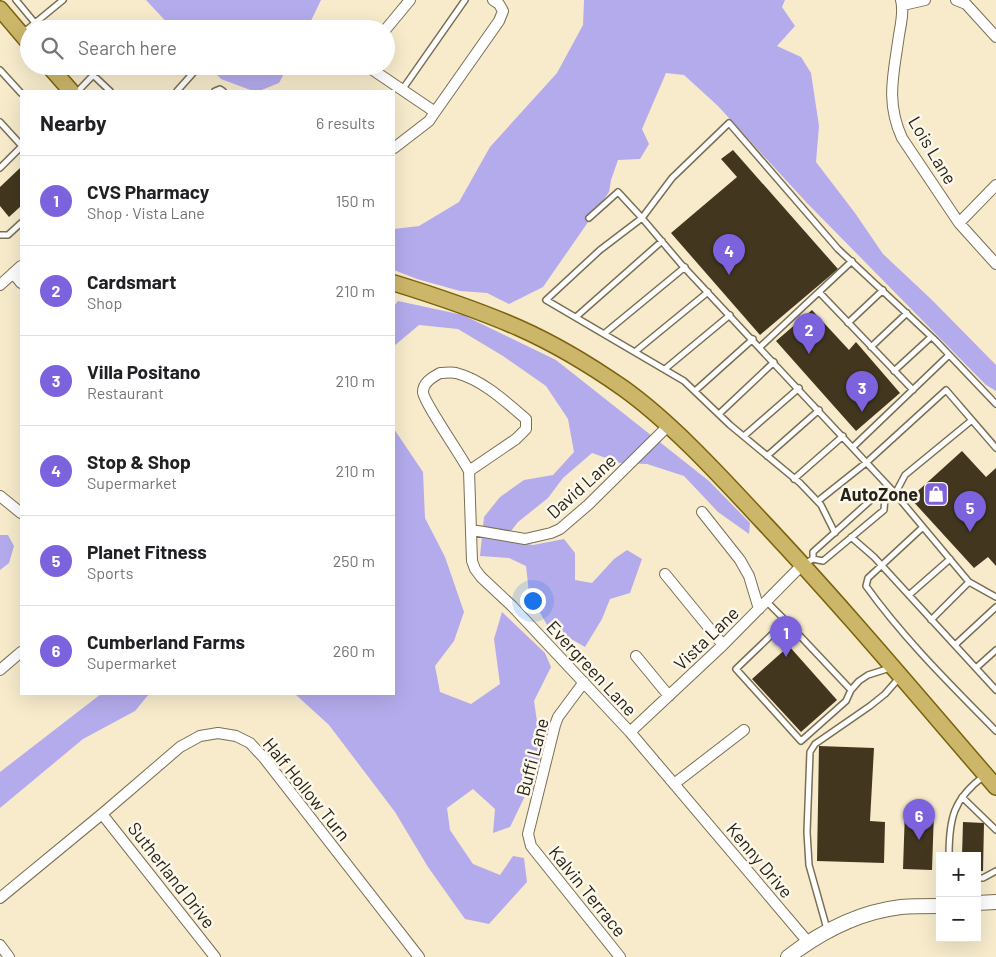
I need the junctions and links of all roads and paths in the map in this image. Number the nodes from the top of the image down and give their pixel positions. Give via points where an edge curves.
1 (16, 0) edge
2 (63, 0) edge
3 (410, 0) edge
4 (464, 0) edge
5 (493, 0) edge
6 (925, 0) edge
7 (956, 0) edge
8 (902, 3) edge
9 (0, 9) edge
10 (33, 20) edge
11 (39, 20) edge
12 (393, 20) edge
13 (20, 32) edge
14 (996, 37) edge
15 (0, 70) edge
16 (57, 75) edge
17 (93, 75) joint
18 (191, 75) edge
19 (380, 75) edge
20 (70, 90) edge
21 (79, 90) edge
22 (109, 90) edge
23 (178, 90) edge
24 (402, 90) junction
25 (20, 92) edge
26 (435, 112) junction
27 (0, 122) edge
28 (20, 145) edge
29 (20, 147) edge
30 (395, 147) edge
31 (0, 168) edge
32 (996, 185) edge
33 (589, 218) dead end
34 (642, 218) junction
35 (959, 223) junction
36 (20, 224) edge
37 (0, 235) edge
38 (662, 241) junction
39 (852, 261) junction
40 (996, 264) edge
41 (20, 267) edge
42 (685, 267) junction
43 (13, 273) junction
44 (20, 281) edge
45 (395, 283) edge
46 (0, 285) edge
47 (883, 290) junction
48 (708, 292) junction
49 (819, 292) junction
50 (907, 313) junction
51 (730, 315) junction
52 (576, 317) junction
53 (848, 323) junction
54 (605, 333) junction
55 (931, 337) junction
56 (752, 339) junction
57 (760, 347) junction
58 (871, 347) junction
59 (636, 351) junction
60 (949, 355) junction
61 (774, 362) junction
62 (665, 369) junction
63 (894, 370) junction
64 (799, 388) junction
65 (913, 390) junction
66 (695, 391) junction
67 (996, 404) edge
68 (819, 410) junction
69 (719, 414) junction
70 (972, 420) junction
71 (668, 426) junction
72 (744, 436) junction
73 (843, 436) junction
74 (853, 447) junction
75 (996, 448) edge
76 (767, 456) junction
77 (867, 462) junction
78 (469, 471) junction
79 (794, 478) junction
80 (894, 492) junction
81 (0, 496) edge
82 (885, 497) junction
83 (820, 503) junction
84 (20, 511) edge
85 (702, 512) dead end
86 (923, 527) junction
87 (472, 530) junction
88 (835, 533) junction
89 (851, 537) junction
90 (950, 559) junction
91 (808, 562) junction
92 (881, 565) junction
93 (665, 574) dead end
94 (969, 582) junction
95 (909, 595) junction
96 (996, 597) edge
97 (763, 605) junction
98 (996, 607) edge
99 (931, 620) junction
100 (786, 621) junction
101 (723, 645) junction
102 (955, 645) junction
103 (996, 650) edge
104 (20, 653) edge
105 (636, 656) dead end
106 (976, 668) junction
107 (0, 670) edge
108 (897, 671) junction
109 (584, 682) junction
110 (851, 690) junction
111 (996, 690) edge
112 (669, 696) junction
113 (744, 730) dead end
114 (630, 732) junction
115 (996, 732) edge
116 (986, 775) junction
117 (674, 784) junction
118 (996, 787) edge
119 (962, 797) junction
120 (687, 799) joint
121 (102, 814) junction
122 (996, 830) edge
123 (531, 846) joint
124 (950, 852) edge
125 (996, 871) edge
126 (981, 878) edge
127 (0, 898) edge
128 (996, 902) edge
129 (981, 903) edge
130 (936, 906) edge
131 (828, 930) junction
132 (808, 942) junction
133 (0, 945) edge
134 (9, 957) edge
135 (215, 957) edge
136 (419, 957) edge
137 (620, 957) edge
138 (788, 957) edge

1 - 10 lane
2 - 11 lane
3 - 12 street
4 - 24 lane
5 - 26 street via 502,11 499,21
6 - 8 street
7 - 14 street via 966,4
8 - 35 street, Lois Lane via 891,96 896,123 902,138
9 - 13 main road
15 - 25 lane
16 - 20 main road
17 - 21 lane
17 - 22 lane
18 - 23 lane
19 - 24 street
24 - 26 street
26 - 30 street via 429,121
27 - 28 lane
29 - 31 lane
32 - 35 street
33 - 34 lane via 618,192
34 - 38 lane
34 - 39 lane via 672,178 729,123
34 - 52 lane via 600,250 546,300
35 - 40 street, Lois Lane
36 - 37 lane via 8,235
38 - 42 lane
38 - 52 lane
39 - 47 lane
39 - 49 lane
41 - 43 street
42 - 48 lane
42 - 54 lane
43 - 44 street
43 - 46 street
45 - 71 main road via 518,328 560,349 623,389
47 - 50 lane
47 - 53 lane
48 - 51 lane
48 - 59 lane
49 - 53 lane
49 - 57 lane
50 - 55 lane
50 - 58 lane
51 - 56 lane
51 - 62 lane
52 - 54 lane
53 - 58 lane
54 - 59 lane
55 - 60 lane
55 - 63 lane
56 - 57 lane
56 - 66 lane
57 - 61 lane
58 - 63 lane
59 - 62 lane
60 - 65 lane
60 - 67 lane
61 - 64 lane
61 - 69 lane
62 - 66 lane
63 - 65 lane
64 - 68 lane
64 - 72 lane
65 - 74 lane
66 - 69 lane
68 - 73 lane
68 - 76 lane
69 - 72 lane
70 - 75 lane
70 - 77 lane via 946,390
70 - 80 lane via 906,475
71 - 87 street, David Lane via 588,505 551,533 525,540
71 - 91 main road
72 - 76 lane
73 - 74 lane
73 - 79 lane
74 - 77 lane
76 - 79 lane
77 - 80 lane
77 - 83 lane
78 - 78 street via 516,439 526,429 526,419 472,379 455,373 440,373 428,380 423,391 425,401
78 - 87 street, Evergreen Lane
79 - 83 lane
80 - 82 lane
80 - 86 lane
81 - 84 street
82 - 88 lane via 872,499
82 - 89 lane via 884,510
83 - 88 lane
85 - 97 street via 740,560
86 - 90 lane
86 - 92 lane
87 - 109 street, Evergreen Lane via 475,569
88 - 91 lane via 813,552
89 - 91 lane via 823,561
89 - 92 lane
90 - 94 lane
90 - 95 lane
91 - 97 street, Vista Lane
91 - 108 main road
92 - 95 lane
92 - 115 lane via 868,578 866,586 882,609
93 - 101 street
94 - 96 lane
94 - 99 lane
95 - 99 lane
97 - 100 lane
97 - 101 street, Vista Lane
98 - 102 lane
99 - 102 lane
100 - 110 lane
100 - 110 lane via 736,669 800,741 846,702
101 - 112 street, Vista Lane
102 - 106 lane
103 - 106 lane
104 - 107 street
105 - 112 street
106 - 111 lane
108 - 110 lane via 868,675
108 - 116 main road
108 - 131 lane via 885,694 815,744 810,752 806,832 809,865
109 - 114 street, Evergreen Lane
109 - 123 street, Buffi Lane via 555,724 528,834
112 - 114 street, Vista Lane
113 - 117 street
114 - 117 street, Evergreen Lane
116 - 118 main road
116 - 119 lane via 970,786
117 - 120 street, Evergreen Lane
119 - 122 lane
119 - 124 lane via 952,816
120 - 132 street, Kenny Drive
121 - 127 street, Half Hollow Turn
121 - 135 street, Sutherland Drive
121 - 136 street, Half Hollow Turn via 180,747 200,736 218,733 250,742
123 - 137 street, Kalvin Terrace
125 - 126 lane
128 - 129 main road
130 - 131 main road via 886,910 855,917
131 - 132 main road
132 - 138 main road
133 - 134 street

